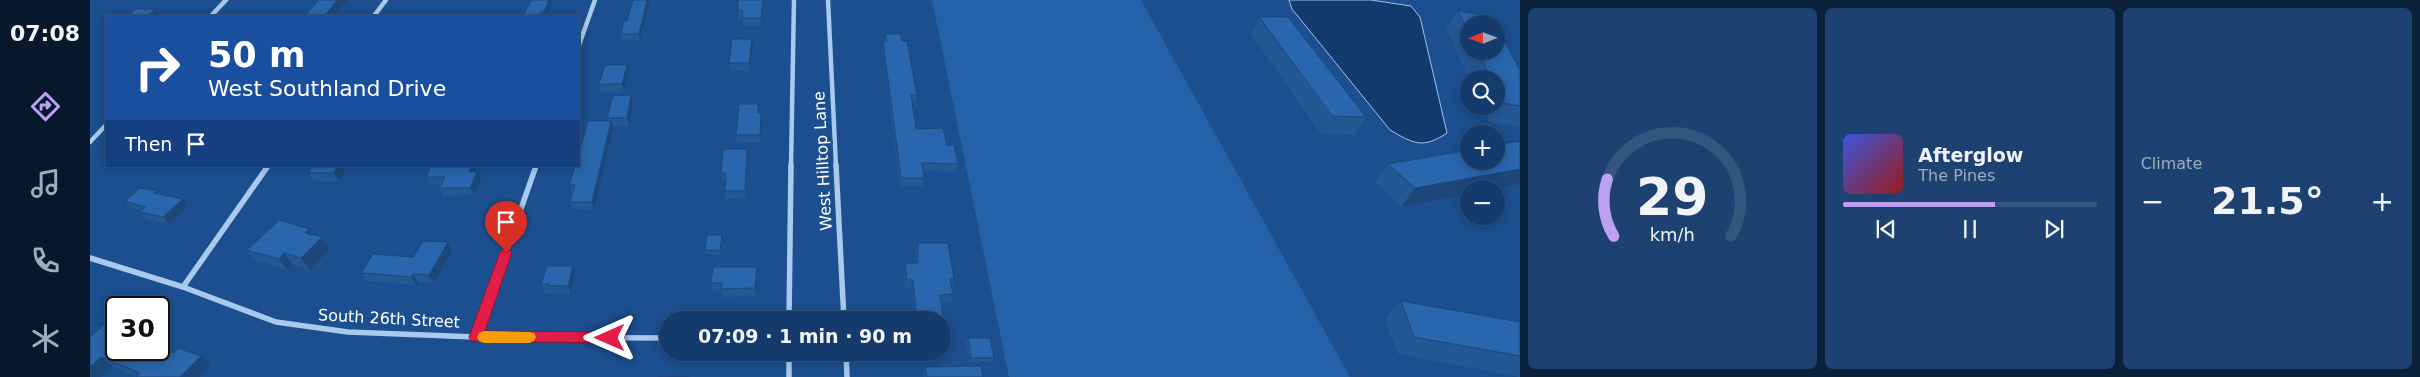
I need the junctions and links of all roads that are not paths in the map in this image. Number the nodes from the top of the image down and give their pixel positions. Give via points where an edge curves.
1 (226, 0) edge
2 (386, 0) edge
3 (595, 0) edge
4 (794, 0) edge
5 (828, 0) edge
6 (212, 15) edge
7 (375, 15) edge
8 (580, 42) edge
9 (105, 126) edge
10 (90, 142) edge
11 (267, 167) edge
12 (536, 167) edge
13 (90, 258) edge
14 (183, 288) junction
15 (789, 311) edge
16 (844, 311) edge
17 (476, 337) junction
18 (659, 338) edge
19 (789, 361) edge
20 (846, 361) edge
21 (789, 377) edge
22 (847, 377) edge

1 - 6 street
2 - 7 street
3 - 8 street
4 - 15 street, West Hilltop Lane
5 - 16 street, West Hilltop Lane
9 - 10 street
11 - 14 street
12 - 17 street
13 - 14 street, South 26th Street
14 - 17 street, South 26th Street via 276,322 348,332
17 - 18 street, South 26th Street
19 - 21 street
20 - 22 street

